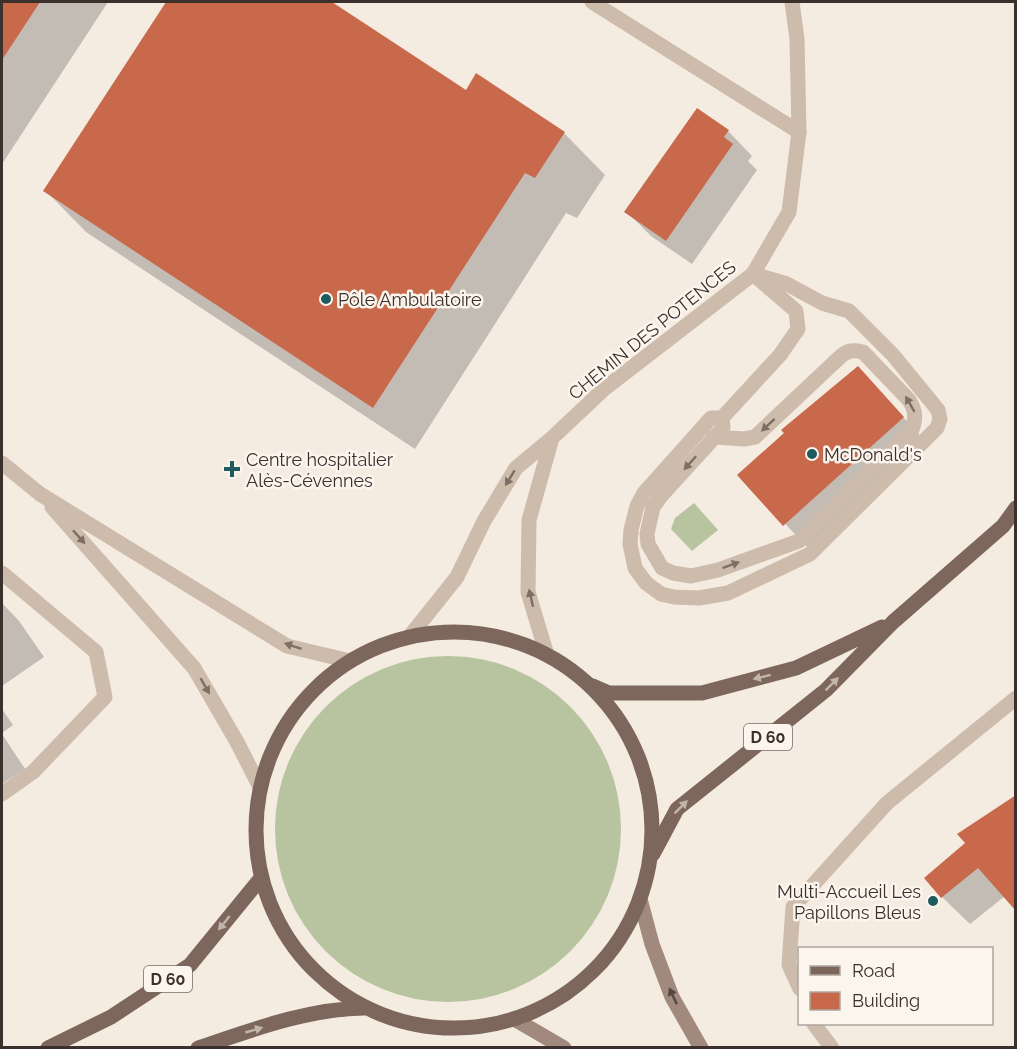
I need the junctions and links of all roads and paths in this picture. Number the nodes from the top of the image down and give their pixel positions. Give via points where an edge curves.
1 (592, 2) edge
2 (792, 2) edge
3 (799, 132) junction
4 (753, 274) junction
5 (722, 418) junction
6 (714, 437) junction
7 (552, 438) junction
8 (2, 464) edge
9 (40, 494) junction
10 (1016, 508) edge
11 (2, 573) edge
12 (893, 622) junction
13 (410, 636) junction
14 (547, 654) junction
15 (350, 661) junction
16 (589, 684) junction
17 (1013, 703) edge
18 (260, 787) junction
19 (2, 794) edge
20 (651, 856) junction
21 (261, 878) junction
22 (640, 899) junction
23 (798, 985) edge
24 (364, 1008) junction
25 (516, 1020) junction
26 (816, 1025) edge
27 (48, 1047) edge
28 (198, 1047) edge
29 (564, 1047) edge
30 (701, 1047) edge
31 (832, 1047) edge

1 - 3 street
2 - 3 street, CHEMIN DES POTENCES via 797,39
3 - 4 street, CHEMIN DES POTENCES via 789,212
4 - 5 street via 796,311 798,329 780,355
4 - 5 street via 849,311 893,355 938,410 940,419 937,428 810,554 728,593 699,598 661,594 635,568 630,544 637,506 644,493 711,418
4 - 7 street, CHEMIN DES POTENCES via 604,389
5 - 6 street via 723,428
6 -> 6 street via 653,507 648,544 662,568 673,573 691,576 718,570 799,541 912,430 914,407 863,352 846,351 754,437
7 -> 13 street, CHEMIN DES POTENCES via 516,468 457,577
14 -> 7 street via 528,592 529,520
8 - 9 street
15 -> 9 street via 287,646
9 -> 18 street via 194,668
10 - 12 main road, D 60 via 1003,526
11 - 19 street via 96,652 105,697 33,772
12 -> 16 main road, D 60 via 796,668 702,693 609,693
20 -> 12 main road, D 60 via 677,809 826,690
13 - 14 main road via 481,633
13 - 15 main road
14 - 16 main road
15 - 18 main road via 309,694 278,737
16 - 20 main road via 619,721 640,763 651,809
17 - 23 street via 887,803 793,908 789,965
18 - 21 main road via 255,848
20 - 22 main road
21 - 24 main road via 275,918 298,955 328,985
21 -> 27 main road, D 60 via 190,965 111,1017
22 - 25 main road via 612,951 569,993
30 -> 22 main road via 672,997
24 - 25 main road via 413,1026 465,1030
28 -> 24 main road via 308,1015
25 - 29 main road
26 - 31 street

